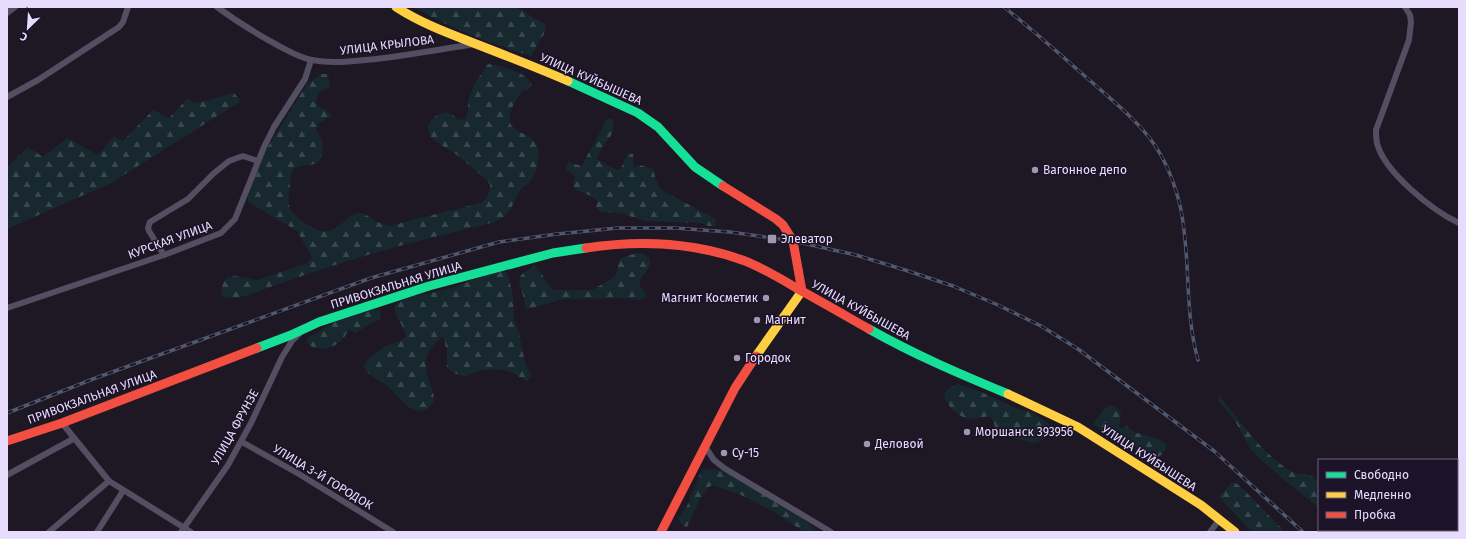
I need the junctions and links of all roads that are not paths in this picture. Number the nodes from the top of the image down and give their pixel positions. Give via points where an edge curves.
1 (15, 7) edge
2 (128, 7) edge
3 (217, 7) edge
4 (396, 7) edge
5 (1405, 7) edge
6 (7, 13) edge
7 (478, 44) junction
8 (311, 60) junction
9 (7, 97) edge
10 (258, 161) junction
11 (1459, 223) edge
12 (164, 255) junction
13 (802, 291) junction
14 (7, 308) edge
15 (293, 337) junction
16 (62, 423) junction
17 (74, 439) junction
18 (7, 441) edge
19 (242, 442) junction
20 (706, 448) junction
21 (7, 475) edge
22 (109, 481) junction
23 (123, 491) junction
24 (1219, 520) junction
25 (182, 530) edge
26 (49, 532) edge
27 (97, 532) edge
28 (191, 532) edge
29 (393, 532) edge
30 (661, 532) edge
31 (831, 532) edge
32 (1210, 532) edge
33 (1235, 532) edge

1 - 6 street
2 - 9 street via 119,27 38,80
3 - 8 street, УЛИЦА КРЫЛОВА via 261,36
4 - 7 street, УЛИЦА КУЙБЫШЕВА via 411,17
5 - 11 street via 1410,14 1411,22 1409,40 1376,130 1377,143 1384,159 1408,187
7 - 8 street, УЛИЦА КРЫЛОВА via 355,61
7 - 13 street, УЛИЦА КУЙБЫШЕВА via 607,98 638,113 658,127 710,178 784,225 793,241
8 - 10 street, КУРСКАЯ УЛИЦА via 305,79 274,126
10 - 12 street, КУРСКАЯ УЛИЦА via 235,219 221,233
10 - 12 street via 243,156 229,161 188,199 150,222 148,231
12 - 14 street, КУРСКАЯ УЛИЦА
13 - 15 street, ПРИВОКЗАЛЬНАЯ УЛИЦА via 771,273 716,252 672,245 636,243 600,246 553,253 436,284 319,322
13 - 20 street via 735,388
13 - 24 street, УЛИЦА КУЙБЫШЕВА via 907,350 1078,427 1160,478
15 - 16 street, ПРИВОКЗАЛЬНАЯ УЛИЦА
15 - 19 street, УЛИЦА ФРУНЗЕ
16 - 17 street
16 - 18 street, ПРИВОКЗАЛЬНАЯ УЛИЦА
17 - 21 street
17 - 22 street
19 - 25 street, УЛИЦА ФРУНЗЕ
19 - 29 street, УЛИЦА 3-Й ГОРОДОК
20 - 30 street
20 - 31 street via 714,460 724,468
22 - 23 street
22 - 26 street
23 - 25 street
23 - 27 street
24 - 32 street
24 - 33 street, УЛИЦА КУЙБЫШЕВА
25 - 28 street

